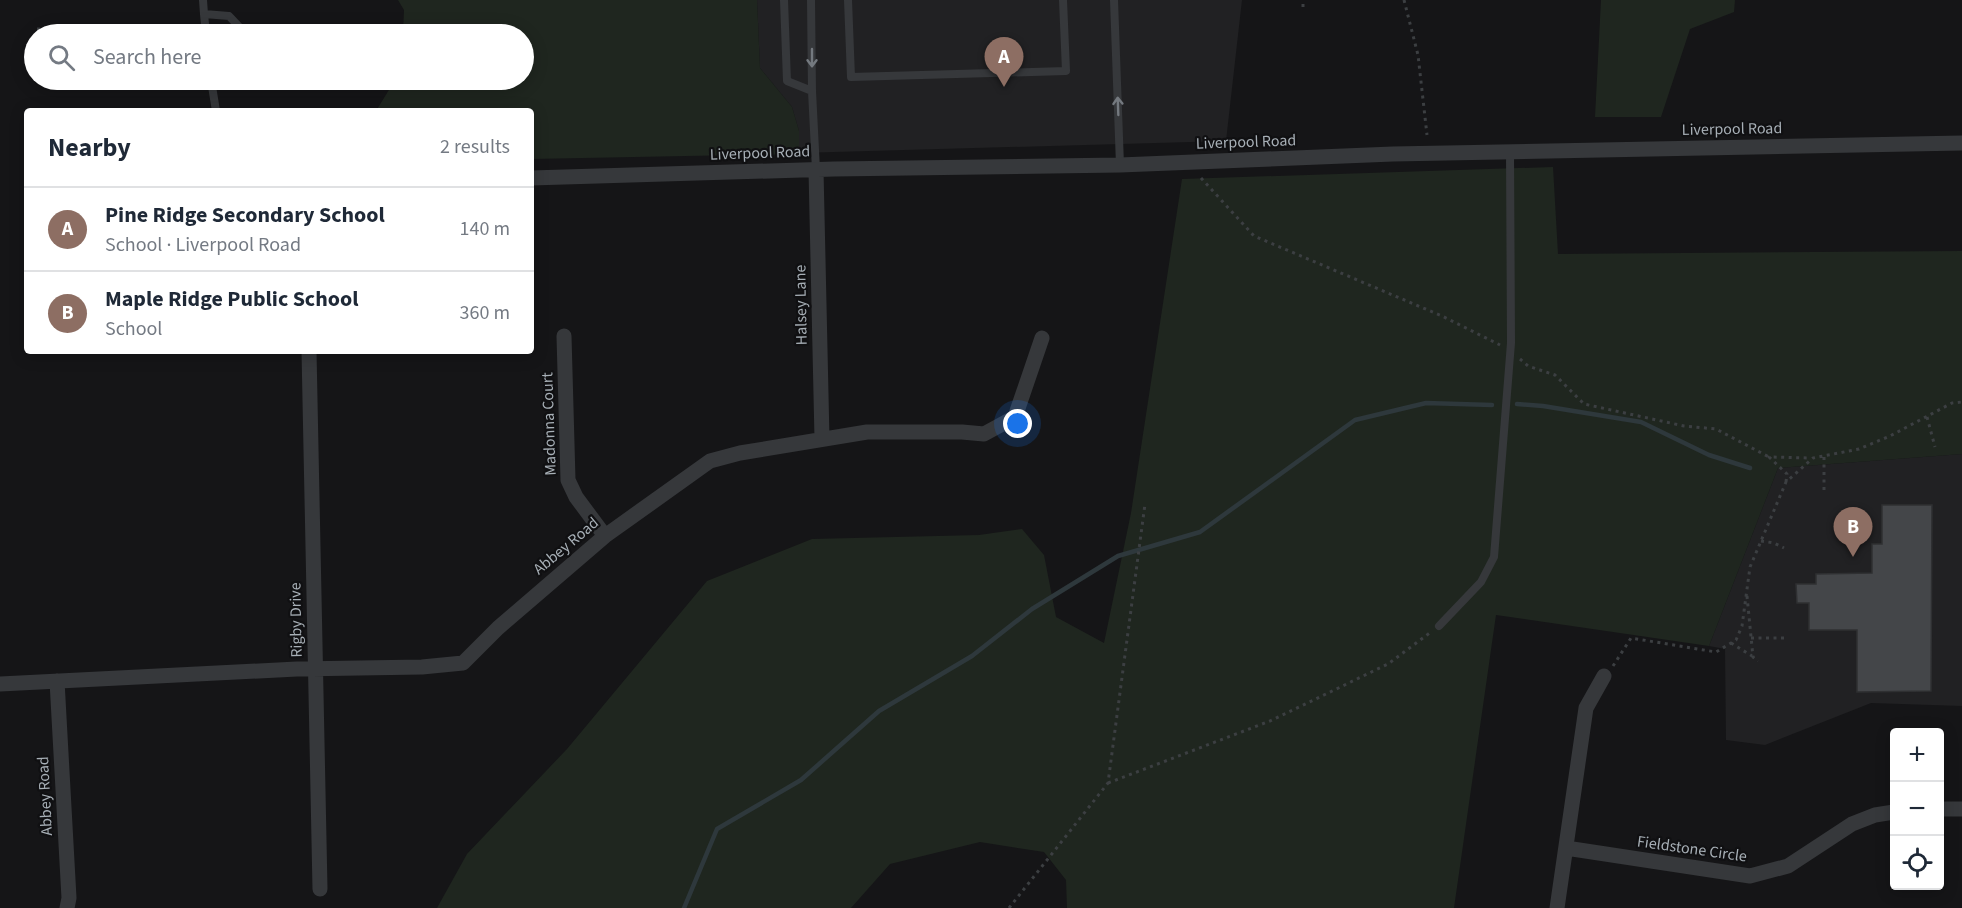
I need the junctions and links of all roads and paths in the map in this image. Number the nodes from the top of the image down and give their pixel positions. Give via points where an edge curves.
1 (202, 0) edge
2 (784, 0) edge
3 (811, 0) edge
4 (848, 0) edge
5 (1063, 0) edge
6 (1114, 0) edge
7 (1303, 0) edge
8 (1404, 0) edge
9 (1303, 7) dead end
10 (204, 14) junction
11 (203, 24) edge
12 (237, 24) edge
13 (213, 90) edge
14 (812, 91) junction
15 (216, 108) edge
16 (1427, 135) dead end
17 (1962, 142) edge
18 (1510, 152) junction
19 (1120, 165) junction
20 (816, 170) junction
21 (534, 178) edge
22 (1201, 178) dead end
23 (564, 336) dead end
24 (1042, 338) dead end
25 (1510, 351) junction
26 (309, 354) edge
27 (1962, 402) edge
28 (1927, 416) junction
29 (822, 439) junction
30 (1935, 447) dead end
31 (1824, 456) junction
32 (1769, 457) junction
33 (1813, 458) junction
34 (1786, 482) junction
35 (1824, 490) dead end
36 (1145, 504) dead end
37 (605, 536) junction
38 (1761, 541) junction
39 (1784, 548) dead end
40 (1747, 591) junction
41 (1439, 626) joint
42 (1751, 638) junction
43 (1785, 638) dead end
44 (1731, 643) junction
45 (1753, 657) junction
46 (1758, 661) dead end
47 (314, 668) junction
48 (1604, 676) joint
49 (57, 681) junction
50 (0, 684) edge
51 (1108, 783) junction
52 (1944, 809) edge
53 (1962, 809) edge
54 (1890, 813) edge
55 (1566, 848) junction
56 (320, 889) dead end
57 (67, 908) edge
58 (1009, 908) edge
59 (1557, 908) edge

1 - 10 lane
2 - 14 lane via 787,81
3 -> 14 lane
4 - 5 lane via 851,77 1066,71
19 -> 6 lane
7 - 9 path
8 - 16 path via 1418,55
10 - 11 lane
10 - 12 lane via 229,16
13 - 15 lane
14 - 20 lane
17 - 18 street, Liverpool Road
18 - 19 street, Liverpool Road
18 - 25 lane
19 - 20 street, Liverpool Road
20 - 21 street, Liverpool Road
20 - 29 street, Halsey Lane
22 - 25 path via 1254,236 1442,316
23 - 37 street, Madonna Court via 568,480
24 - 29 street, Abbey Road via 1015,417 984,434 867,432
25 - 32 path via 1528,366 1555,375 1584,404 1684,426 1716,429
25 - 41 lane via 1494,557 1481,582
26 - 47 street, Rigby Drive
27 - 28 path
28 - 30 path
28 - 31 path via 1860,449
29 - 37 street, Abbey Road via 710,461
31 - 33 path
31 - 35 path
32 - 33 path
32 - 34 path via 1787,474
33 - 34 path
34 - 38 path
36 - 51 path
37 - 47 street, Abbey Road via 463,663
38 - 39 path
38 - 40 path via 1750,567
40 - 42 path
40 - 44 path via 1742,626
41 - 51 path via 1388,664 1281,716
42 - 43 path
42 - 45 path
44 - 45 path
44 - 48 path via 1716,652 1631,638
45 - 46 path
47 - 49 street, Abbey Road
47 - 56 street, Rigby Drive
48 - 55 street via 1587,708
49 - 50 street, Abbey Road
49 - 57 street, Abbey Road
51 - 58 path
52 - 53 street
54 - 55 street, Fieldstone Circle via 1852,824 1788,866 1750,876
55 - 59 street

